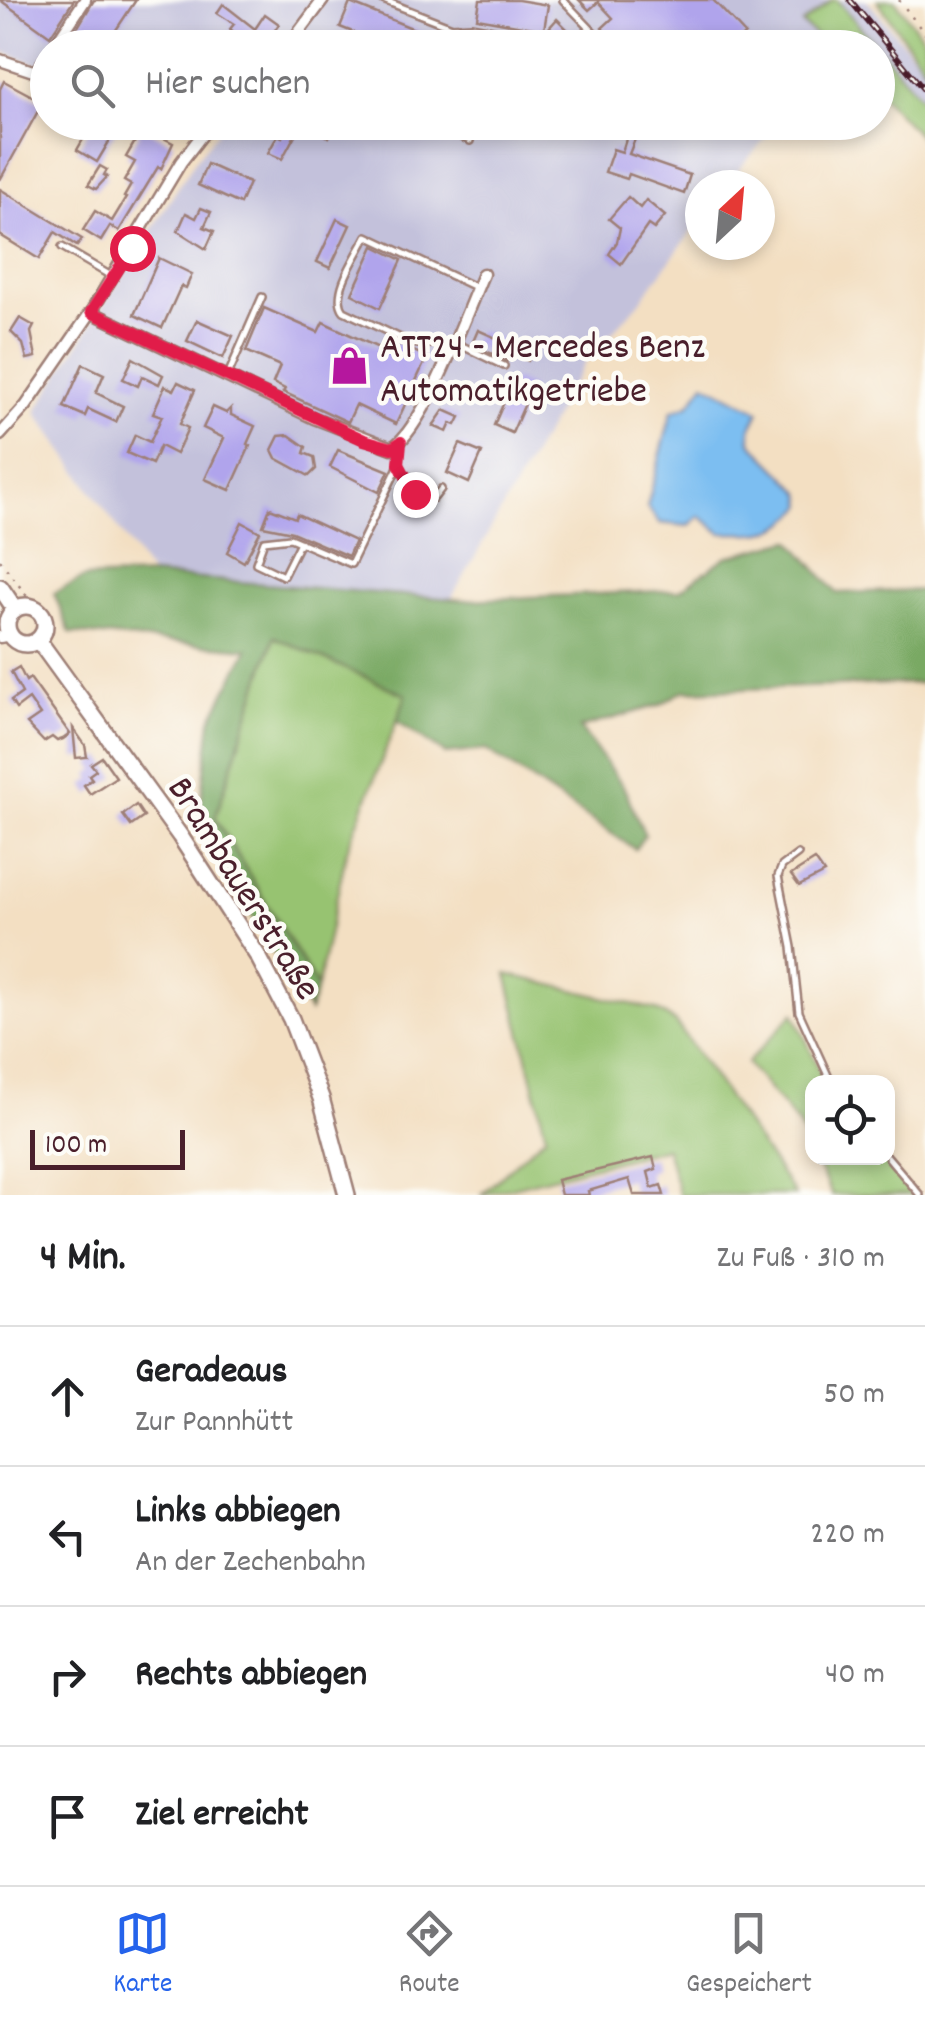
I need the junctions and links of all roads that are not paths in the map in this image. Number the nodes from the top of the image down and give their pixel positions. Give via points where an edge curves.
1 (84, 0) edge
2 (323, 0) edge
3 (383, 0) edge
4 (564, 0) edge
5 (65, 30) edge
6 (301, 30) edge
7 (493, 30) edge
8 (592, 30) edge
9 (0, 60) edge
10 (30, 70) edge
11 (199, 140) edge
12 (62, 247) dead end
13 (484, 274) dead end
14 (114, 277) junction
15 (478, 288) junction
16 (262, 297) dead end
17 (91, 312) junction
18 (453, 344) junction
19 (504, 366) dead end
20 (226, 377) junction
21 (0, 436) edge
22 (401, 442) junction
23 (399, 464) junction
24 (442, 490) dead end
25 (300, 542) junction
26 (0, 587) edge
27 (15, 610) junction
28 (5, 636) edge
29 (38, 640) junction
30 (798, 854) dead end
31 (828, 1075) edge
32 (895, 1165) edge
33 (347, 1195) edge
34 (920, 1195) edge

1 - 5 street
2 - 6 street
3 - 7 lane via 452,27
4 - 8 lane
9 - 10 street
11 - 14 street
12 - 14 lane
13 - 15 street
14 - 17 street
15 - 18 street
15 - 18 lane via 366,236 345,282 339,297 344,311 420,346
16 - 20 lane
17 - 20 street
17 - 21 street
18 - 19 lane
18 - 22 street
20 - 22 street via 364,440 392,448
22 - 23 lane
23 - 24 lane via 419,497 434,498
23 - 25 lane via 350,564
25 - 25 lane via 267,539 255,560 283,576
26 - 27 main road
27 - 28 main road
27 - 29 main road via 40,612 46,624
28 - 29 main road via 23,644
29 - 33 main road, Brambauerstraße via 259,958 321,1098
30 - 31 lane via 778,876 799,1012
32 - 34 lane

